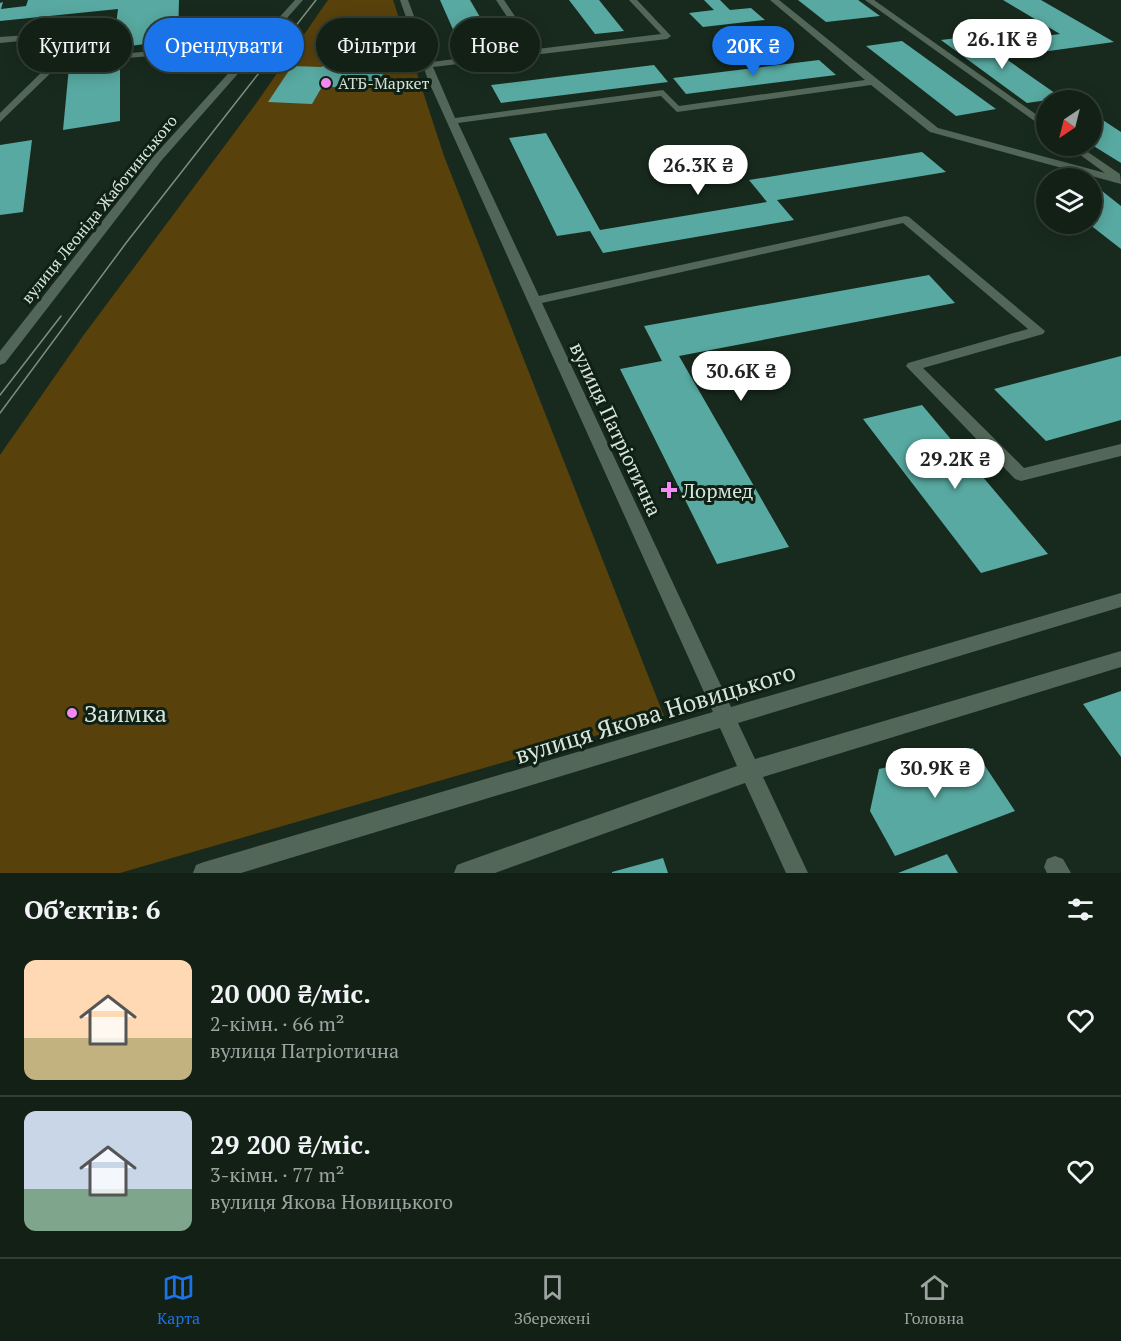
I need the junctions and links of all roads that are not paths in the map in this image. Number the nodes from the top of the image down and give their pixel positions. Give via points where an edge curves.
1 (299, 0) edge
2 (404, 0) edge
3 (500, 0) edge
4 (633, 0) edge
5 (774, 0) edge
6 (869, 0) edge
7 (283, 18) edge
8 (411, 18) edge
9 (512, 18) edge
10 (18, 38) edge
11 (0, 40) edge
12 (540, 51) edge
13 (47, 72) edge
14 (236, 72) edge
15 (431, 72) edge
16 (873, 82) junction
17 (19, 99) junction
18 (0, 102) edge
19 (0, 118) edge
20 (1036, 119) edge
21 (453, 121) junction
22 (1087, 156) edge
23 (1121, 181) edge
24 (534, 301) junction
25 (0, 360) edge
26 (1121, 450) edge
27 (1121, 600) edge
28 (1121, 659) edge
29 (726, 719) junction
30 (750, 771) junction
31 (204, 873) edge
32 (465, 873) edge
33 (796, 873) edge

1 - 7 street, вулиця Леоніда Жаботинського
2 - 8 street, вулиця Патріотична
3 - 9 street
4 - 12 street via 667,36
5 - 16 street
6 - 20 street
10 - 11 street
13 - 17 street
14 - 25 street, вулиця Леоніда Жаботинського via 157,159
15 - 21 street, вулиця Патріотична
16 - 21 street via 677,109 663,93
16 - 23 street via 934,130
17 - 18 street
17 - 19 street
21 - 24 street, вулиця Патріотична
22 - 23 street
24 - 26 street via 905,219 1038,331 914,366 1022,475
24 - 29 street, вулиця Патріотична
27 - 29 street, вулиця Якова Новицького
28 - 30 street
29 - 30 street, вулиця Патріотична
29 - 31 street, вулиця Якова Новицького
30 - 32 street
30 - 33 street, вулиця Патріотична

